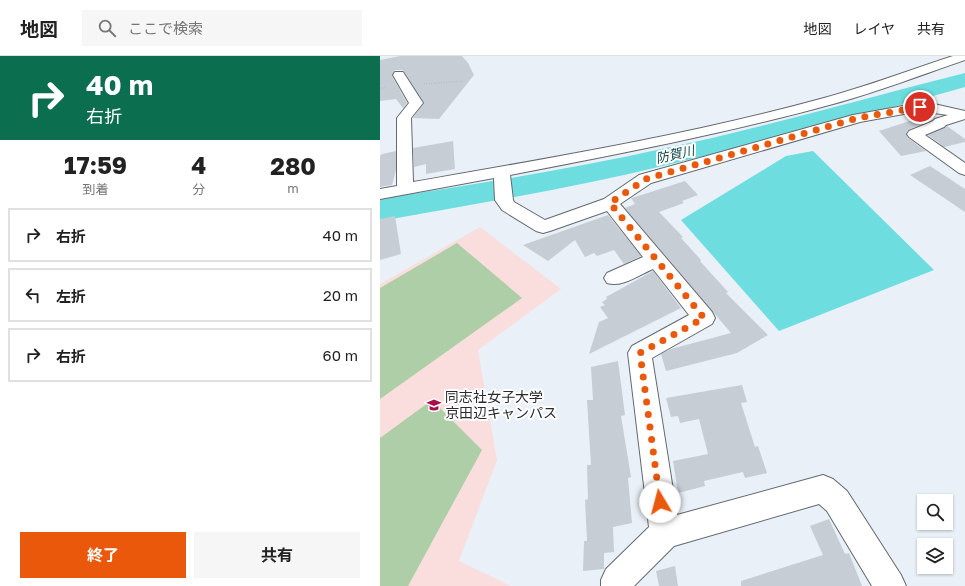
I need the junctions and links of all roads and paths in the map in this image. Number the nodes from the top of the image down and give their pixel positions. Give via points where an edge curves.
1 (965, 56) edge
2 (399, 75) dead end
3 (965, 115) edge
4 (965, 170) edge
5 (502, 176) junction
6 (405, 189) junction
7 (380, 194) edge
8 (610, 203) junction
9 (656, 259) junction
10 (614, 278) dead end
11 (665, 532) junction
12 (617, 586) edge
13 (890, 586) edge

1 - 5 street via 830,101
2 - 6 street via 416,103 404,118
3 - 4 street via 940,122 914,134
3 - 8 street via 920,107 858,118 646,179
5 - 6 street
5 - 8 street via 504,200 508,206 543,227
6 - 7 street
8 - 9 street
9 - 10 street
9 - 11 street via 704,318 640,353
11 - 12 street via 617,580
11 - 13 street via 823,489 836,501

